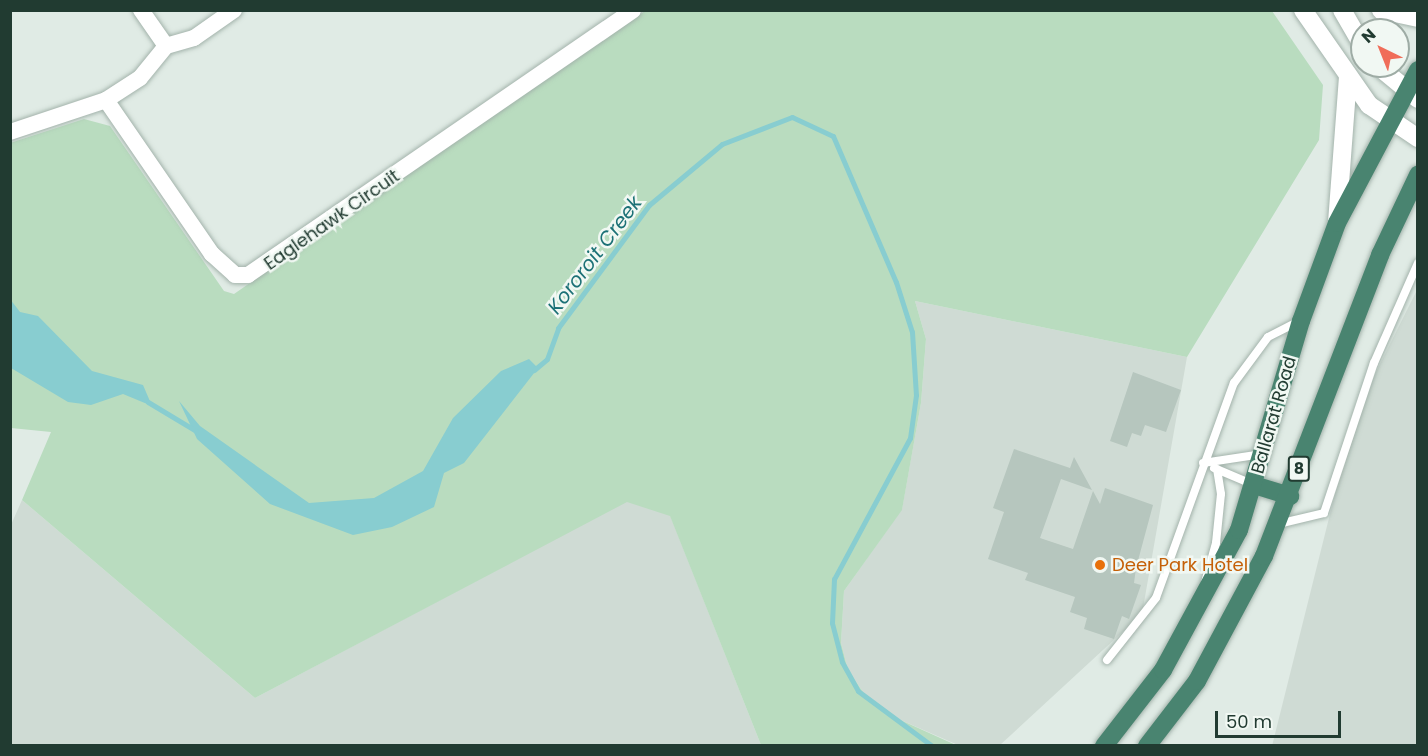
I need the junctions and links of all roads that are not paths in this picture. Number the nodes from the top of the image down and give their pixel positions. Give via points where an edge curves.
1 (141, 10) edge
2 (234, 10) edge
3 (619, 10) edge
4 (633, 10) edge
5 (1303, 10) edge
6 (1342, 10) edge
7 (1381, 10) edge
8 (1418, 18) edge
9 (1350, 24) edge
10 (604, 31) junction
11 (166, 46) junction
12 (1418, 70) edge
13 (1348, 75) junction
14 (1392, 78) edge
15 (1412, 96) edge
16 (106, 100) junction
17 (1388, 121) junction
18 (10, 132) edge
19 (1418, 138) edge
20 (1418, 174) edge
21 (1337, 223) junction
22 (1418, 262) edge
23 (1301, 321) junction
24 (1265, 454) junction
25 (1203, 463) junction
26 (1217, 469) junction
27 (1254, 485) junction
28 (1290, 496) junction
29 (1278, 524) junction
30 (1204, 598) junction
31 (1107, 660) dead end
32 (1104, 746) edge
33 (1147, 746) edge

1 - 11 street
2 - 11 street via 194,38
3 - 10 street, Eaglehawk Circuit
4 - 10 street, Eaglehawk Circuit
5 - 13 street
6 - 9 street
7 - 8 street
10 - 16 street, Eaglehawk Circuit via 248,275 235,275 212,254
11 - 16 street via 140,78
12 - 15 highway, Ballarat Road / 8
13 - 17 street
13 - 21 street
14 - 15 street
15 - 17 highway, Ballarat Road / 8
16 - 18 street
17 - 19 street
17 - 21 highway, Ballarat Road / 8
20 - 28 highway, 8 via 1380,255
21 - 23 highway, Ballarat Road / 8
22 - 29 lane via 1374,363 1324,513
23 - 24 highway, Ballarat Road / 8
23 - 25 lane via 1268,337 1234,383
24 - 25 lane
24 - 27 highway, Ballarat Road / 8
25 - 26 lane
25 - 31 lane via 1156,598
26 - 27 lane
26 - 30 lane via 1221,494 1216,543 1203,574
27 - 28 highway
27 - 30 highway, Ballarat Road / 8
28 - 29 highway, 8
29 - 33 highway, 8 via 1197,681
30 - 32 highway, Ballarat Road / 8 via 1162,670

